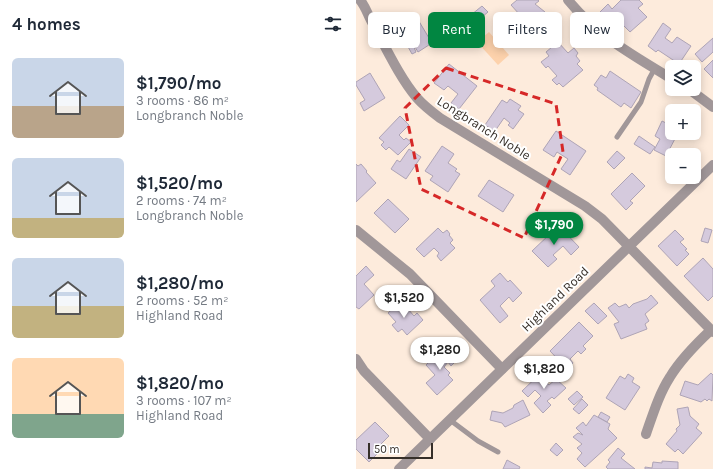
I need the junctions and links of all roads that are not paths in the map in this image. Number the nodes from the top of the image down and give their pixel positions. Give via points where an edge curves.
1 (360, 0) edge
2 (568, 0) edge
3 (655, 68) junction
4 (665, 74) edge
5 (698, 96) edge
6 (713, 107) edge
7 (617, 137) dead end
8 (713, 165) edge
9 (356, 230) edge
10 (629, 246) junction
11 (712, 331) edge
12 (356, 359) edge
13 (502, 369) junction
14 (450, 420) junction
15 (646, 434) dead end
16 (430, 439) junction
17 (498, 452) dead end
18 (399, 469) edge

1 - 10 street, Longbranch Noble via 407,85 427,108 585,206
2 - 3 street via 589,23 615,44
3 - 4 street
3 - 7 lane via 641,102
5 - 6 street
8 - 10 street, Highland Road
9 - 13 street via 410,274
10 - 11 street, Longbranch Noble
10 - 13 street, Highland Road
11 - 15 street via 690,351 671,377 656,405
12 - 16 street via 364,371
13 - 14 street, Highland Road
14 - 16 street, Highland Road
14 - 17 lane
16 - 18 street, Highland Road

